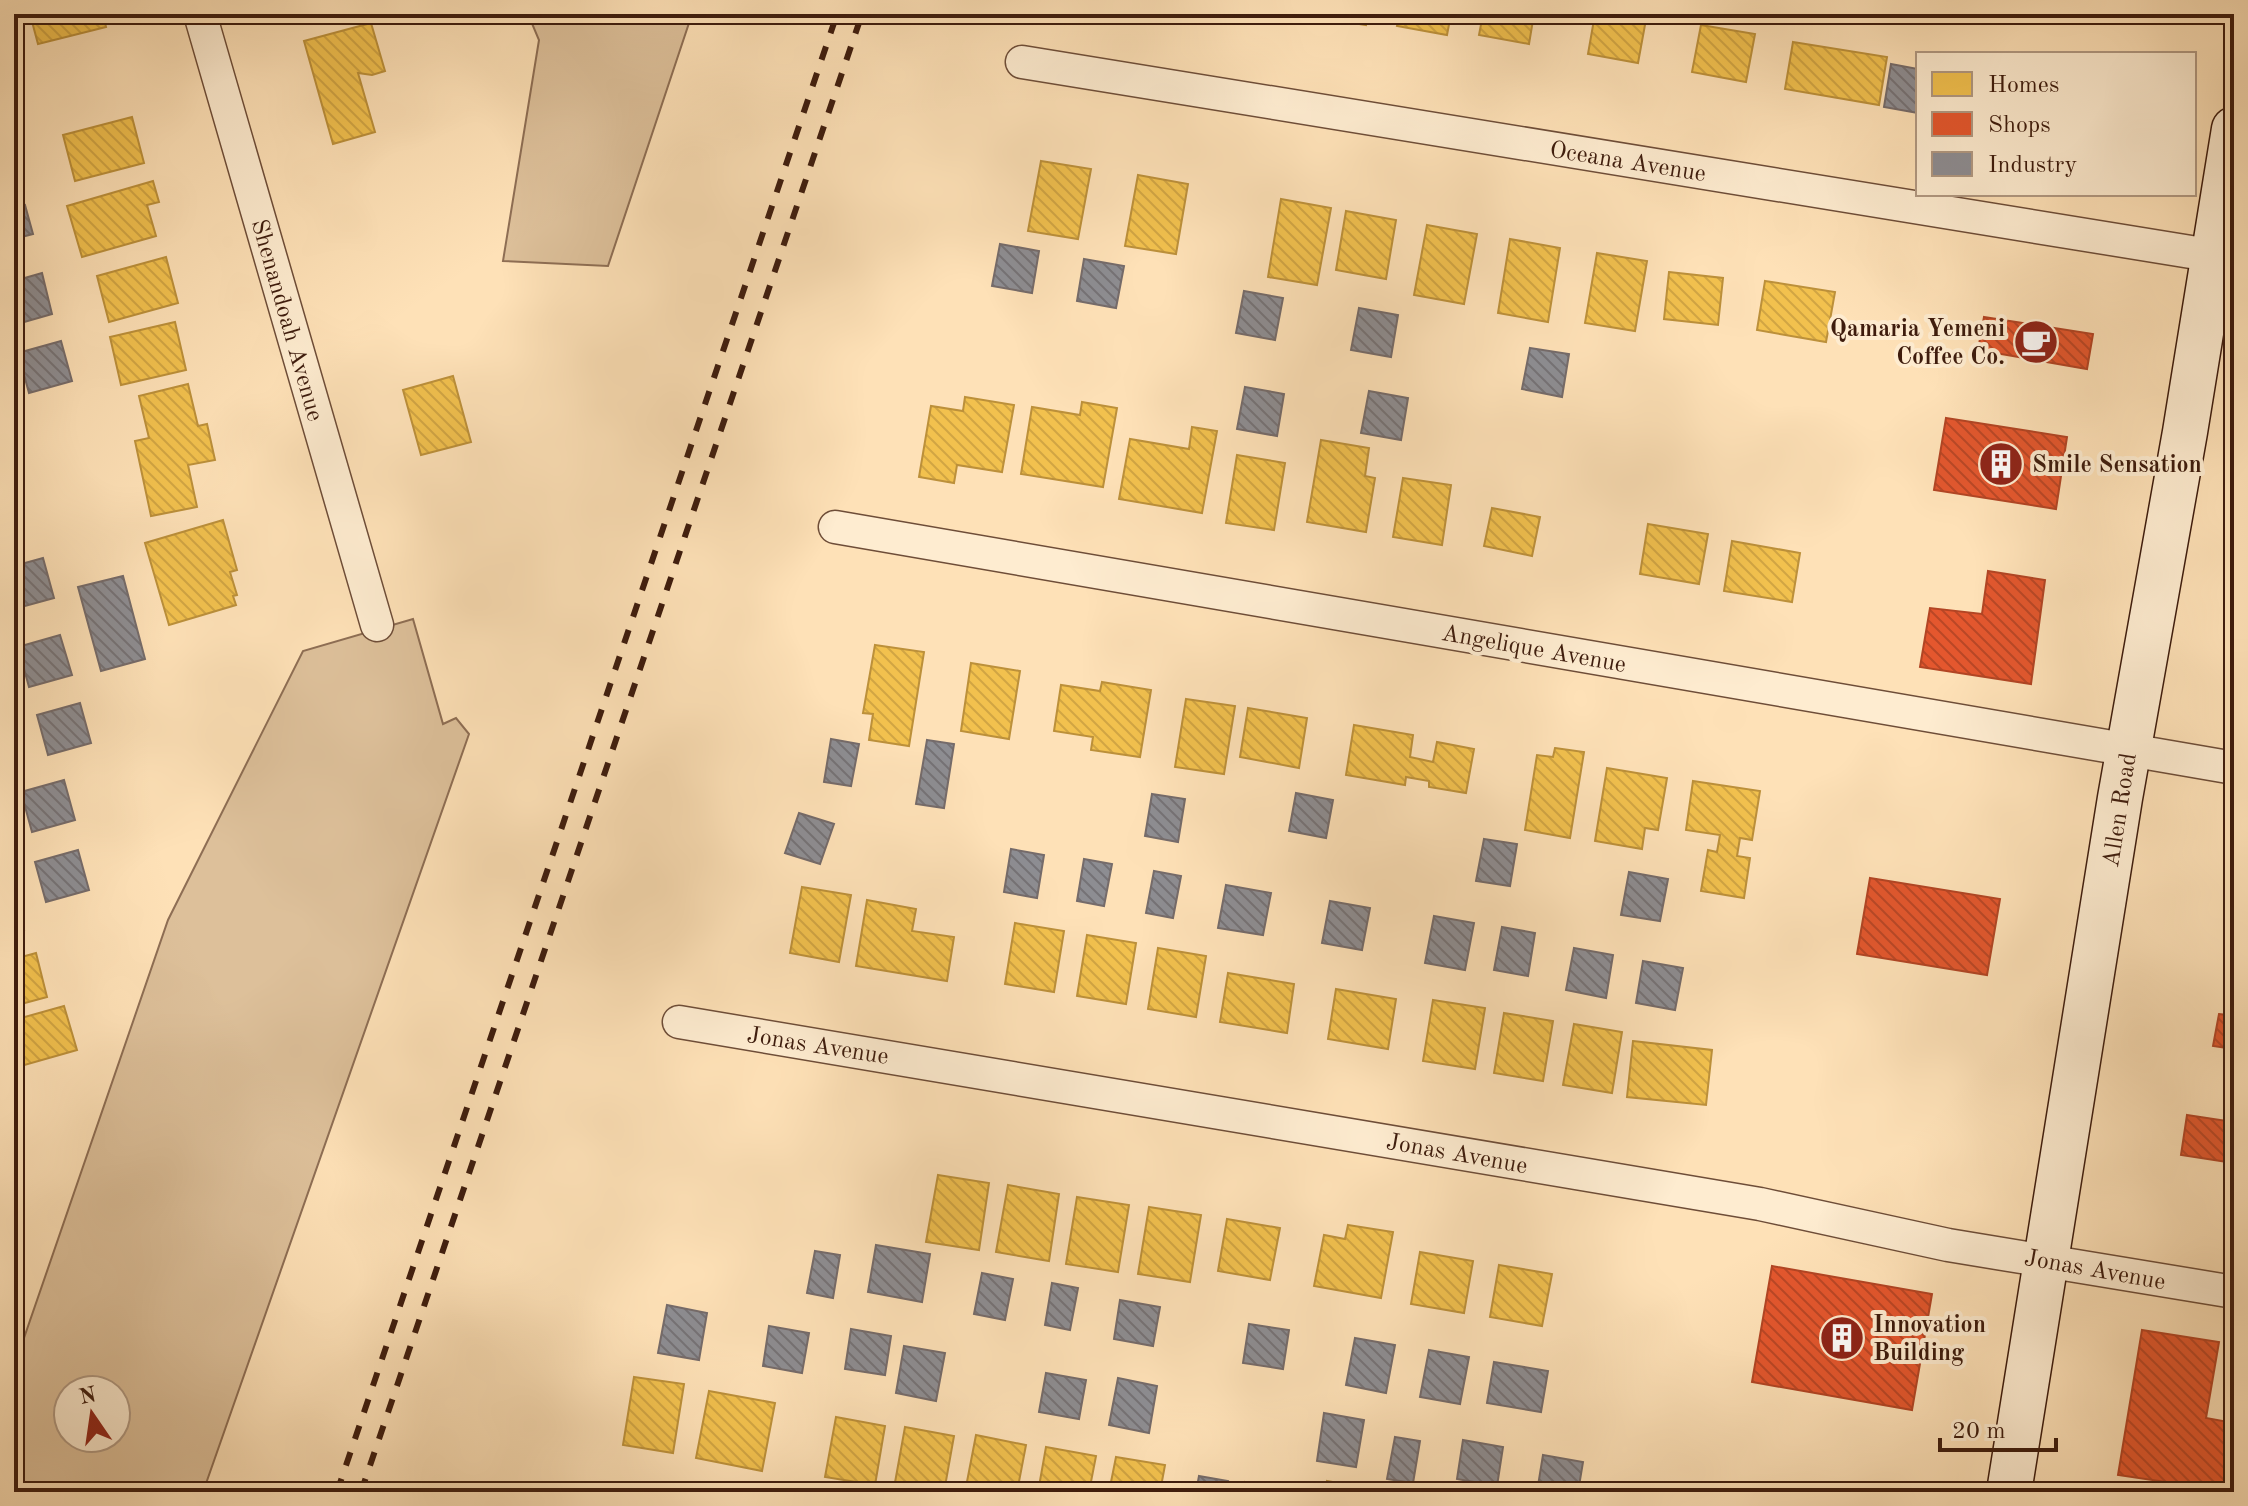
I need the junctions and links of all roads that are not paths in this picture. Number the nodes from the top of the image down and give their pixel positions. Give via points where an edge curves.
1 (200, 14) edge
2 (1022, 62) dead end
3 (2234, 129) edge
4 (2223, 258) edge
5 (835, 527) dead end
6 (377, 625) dead end
7 (2129, 751) junction
8 (2234, 768) edge
9 (679, 1022) dead end
10 (2045, 1260) junction
11 (2234, 1292) edge
12 (2009, 1492) edge

1 - 6 street, Shenandoah Avenue
2 - 4 street, Oceana Avenue
3 - 4 main road, Allen Road
4 - 7 main road, Allen Road
5 - 7 street, Angelique Avenue
7 - 8 street, Angelique Avenue
7 - 10 main road, Allen Road
9 - 10 street, Jonas Avenue via 1760,1204
10 - 11 street, Jonas Avenue
10 - 12 main road, Allen Road

